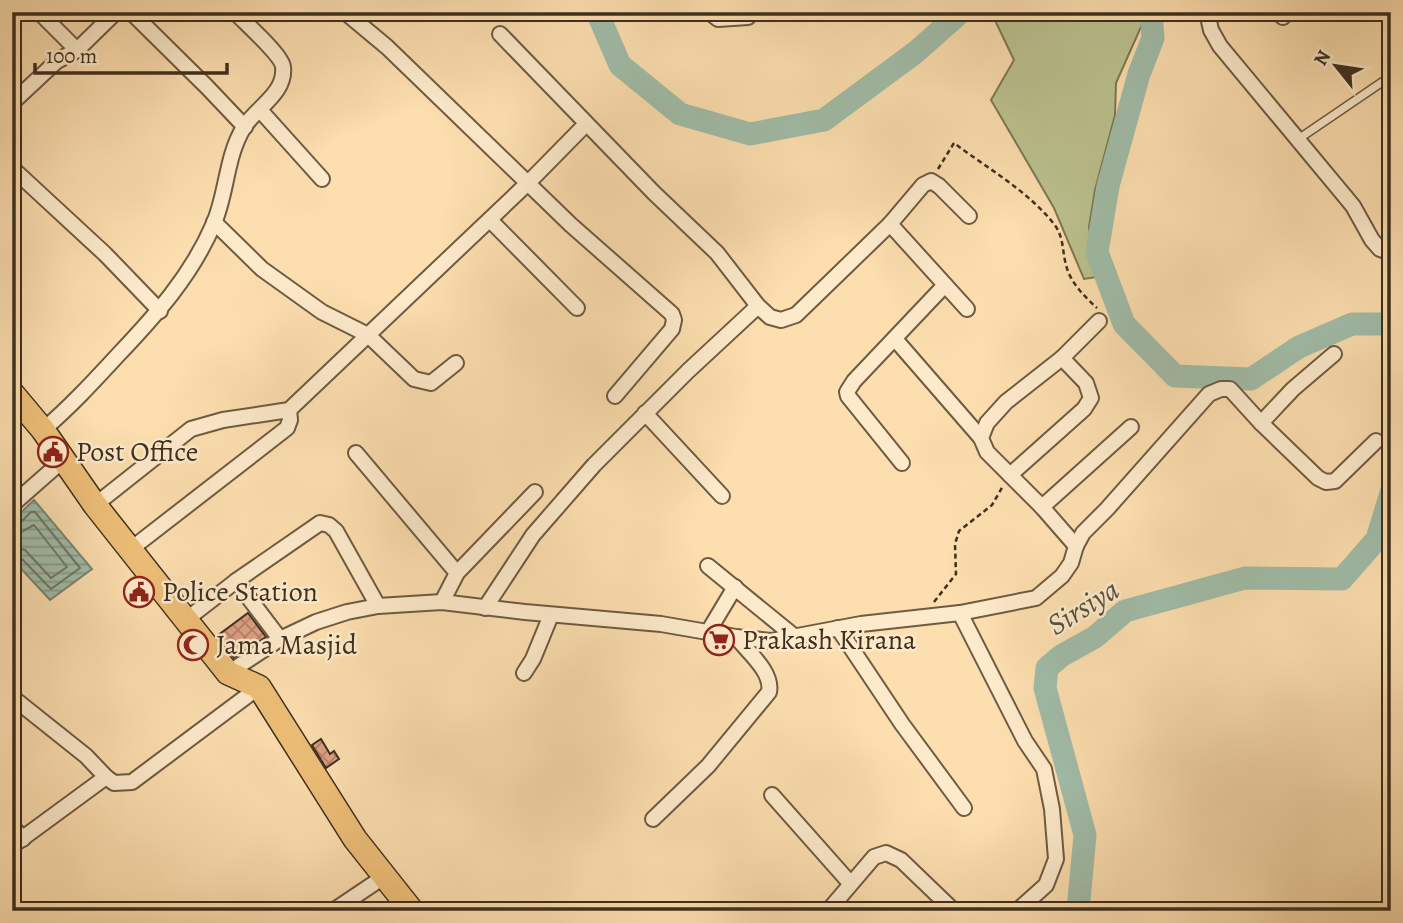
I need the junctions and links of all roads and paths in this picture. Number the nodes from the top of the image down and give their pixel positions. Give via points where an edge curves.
1 (38, 12) edge
2 (117, 12) edge
3 (131, 12) edge
4 (234, 12) edge
5 (345, 12) edge
6 (709, 12) edge
7 (1207, 12) edge
8 (748, 17) dead end
9 (500, 34) dead end
10 (77, 50) junction
11 (1391, 76) edge
12 (12, 103) edge
13 (260, 110) junction
14 (586, 124) junction
15 (244, 127) junction
16 (1297, 140) junction
17 (12, 168) edge
18 (322, 180) dead end
19 (931, 181) junction
20 (529, 182) junction
21 (970, 216) dead end
22 (490, 220) junction
23 (215, 222) junction
24 (890, 224) junction
25 (1391, 253) edge
26 (945, 285) junction
27 (758, 306) junction
28 (577, 308) dead end
29 (967, 309) dead end
30 (160, 311) junction
31 (1099, 321) joint
32 (368, 335) junction
33 (895, 339) junction
34 (1334, 354) dead end
35 (1062, 358) junction
36 (456, 363) dead end
37 (12, 393) edge
38 (615, 396) dead end
39 (289, 410) junction
40 (645, 413) junction
41 (1261, 422) junction
42 (1131, 427) dead end
43 (43, 430) junction
44 (982, 438) junction
45 (1376, 440) dead end
46 (356, 453) dead end
47 (62, 461) junction
48 (902, 463) dead end
49 (1010, 475) junction
50 (535, 492) dead end
51 (722, 496) dead end
52 (12, 505) edge
53 (94, 505) junction
54 (1042, 507) junction
55 (1076, 546) junction
56 (131, 549) junction
57 (708, 566) dead end
58 (457, 573) junction
59 (236, 580) junction
60 (735, 587) junction
61 (442, 602) junction
62 (379, 606) junction
63 (485, 608) junction
64 (960, 613) junction
65 (551, 615) junction
66 (929, 615) junction
67 (187, 619) junction
68 (838, 628) junction
69 (708, 632) junction
70 (736, 637) junction
71 (795, 637) junction
72 (280, 639) junction
73 (228, 673) junction
74 (524, 673) dead end
75 (259, 687) junction
76 (12, 697) edge
77 (106, 777) junction
78 (772, 795) dead end
79 (964, 808) dead end
80 (653, 819) dead end
81 (12, 826) edge
82 (18, 843) edge
83 (384, 876) junction
84 (850, 883) junction
85 (333, 911) edge
86 (412, 911) edge
87 (828, 911) edge
88 (954, 911) edge
89 (1017, 911) edge

1 - 10 street
2 - 10 street
3 - 15 street
4 - 13 street via 283,62 284,77
5 - 20 street
6 - 8 street via 718,19
7 - 16 street via 1220,46
9 - 14 street
10 - 12 street via 57,61
11 - 16 lane
13 - 15 street
13 - 18 street
14 - 20 street
14 - 27 street via 717,253
15 - 23 street
16 - 25 street via 1353,206 1372,240
17 - 30 street
19 - 21 street
19 - 24 street
19 - 31 path via 954,144 1026,197 1055,225 1066,267 1081,293 1099,309
20 - 22 street
20 - 38 street via 672,314 672,329
22 - 28 street
22 - 32 street
23 - 30 street
23 - 32 street via 262,269 322,312
24 - 26 street
24 - 27 street via 796,315 781,320
26 - 29 street
26 - 33 street
27 - 40 street
30 - 43 street
31 - 35 street
32 - 36 street via 423,383 431,383
32 - 39 street
33 - 44 street
33 - 48 street via 847,392
34 - 41 street
35 - 44 street via 1006,402 987,423
35 - 49 street via 1086,383 1091,398
37 - 43 main road
39 - 53 street via 191,429
39 - 56 street via 286,428
40 - 51 street
40 - 63 street via 533,535
41 - 45 street via 1326,482 1335,481
41 - 55 street via 1230,389 1209,394
42 - 54 street
43 - 47 main road
44 - 49 street via 987,452
46 - 58 street
47 - 52 street
47 - 53 main road
49 - 54 street
49 - 66 path via 992,505 959,531 956,574 934,600
50 - 58 street
53 - 56 main road
54 - 55 street
55 - 64 street via 1062,576 1036,598
56 - 67 main road
57 - 60 street
58 - 61 street
59 - 62 street via 324,523 336,531
59 - 67 street
59 - 72 street
60 - 69 street
60 - 71 street
61 - 62 street
61 - 63 street
62 - 72 street via 316,622
63 - 65 street
64 - 66 street
64 - 89 street via 1044,769 1052,809 1056,859 1046,885
65 - 69 street
65 - 74 street
66 - 68 street
67 - 73 main road
68 - 71 street
68 - 79 street
69 - 70 street
70 - 71 street via 771,641
70 - 80 street via 768,676 769,692 708,766
72 - 73 street
73 - 75 main road
75 - 77 street via 132,782 114,783
75 - 83 main road via 355,839
76 - 77 street
77 - 82 street
78 - 84 street
81 - 82 street
83 - 85 street
83 - 86 main road
84 - 87 street
84 - 88 street via 874,857 886,853

